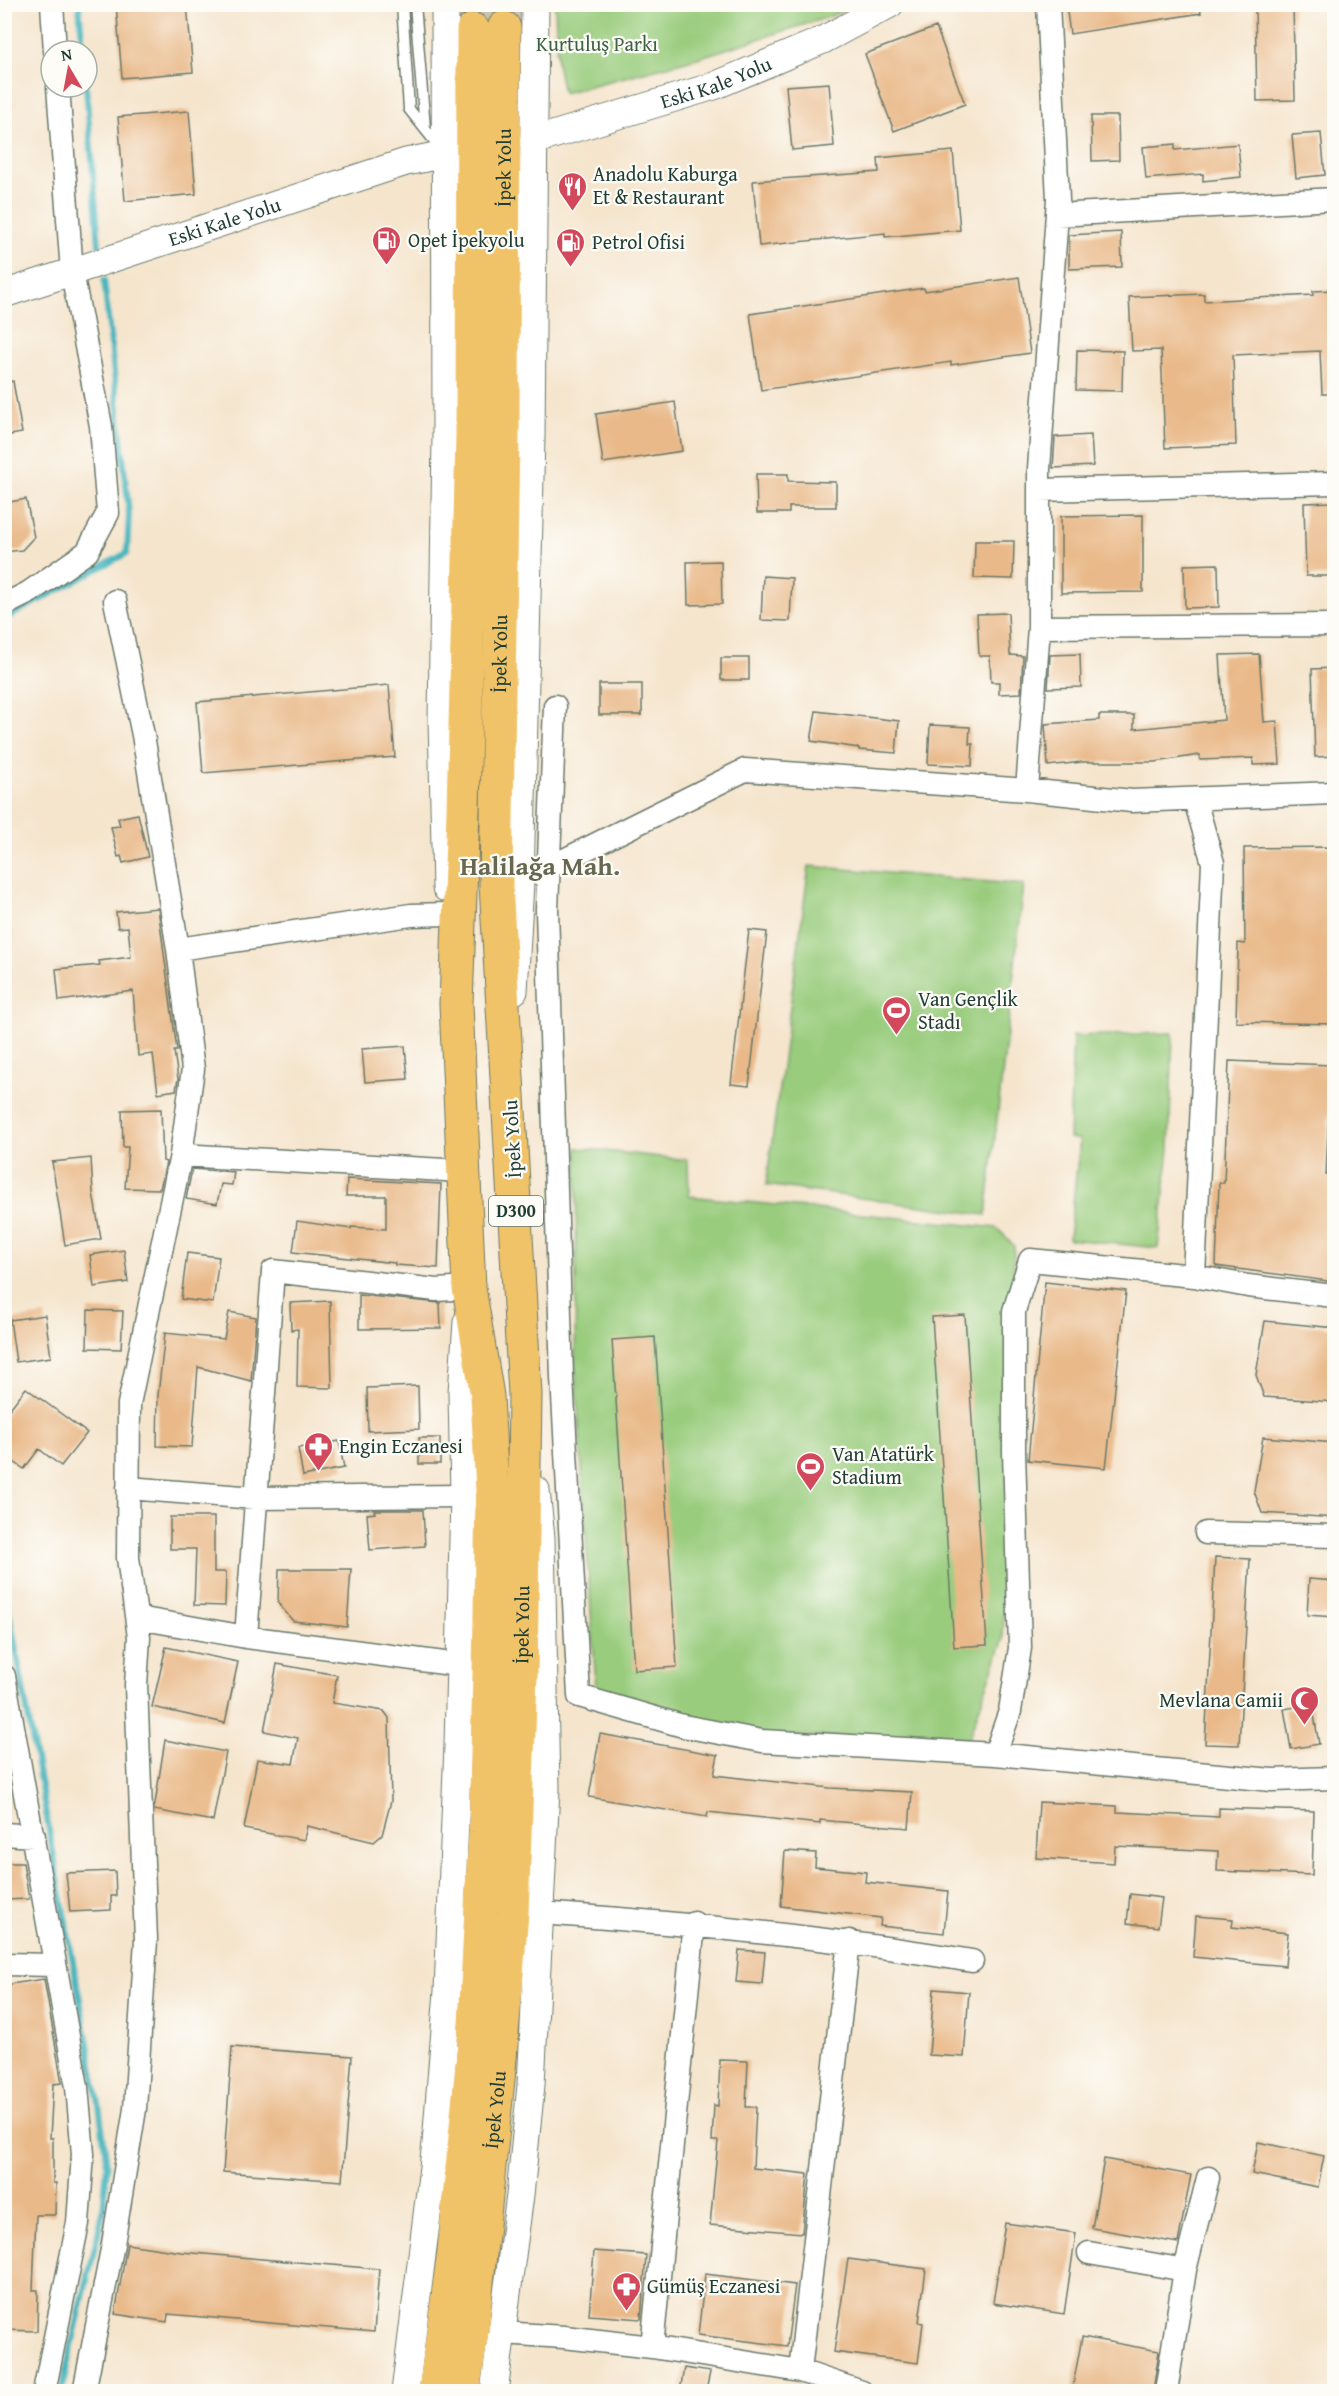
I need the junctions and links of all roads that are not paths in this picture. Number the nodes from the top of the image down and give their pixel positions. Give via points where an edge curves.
1 (52, 4) edge
2 (402, 4) edge
3 (415, 4) edge
4 (890, 4) edge
5 (1048, 4) edge
6 (489, 14) edge
7 (55, 39) edge
8 (59, 99) edge
9 (425, 129) junction
10 (533, 141) junction
11 (445, 154) junction
12 (1335, 199) edge
13 (1057, 215) junction
14 (72, 272) junction
15 (4, 294) edge
16 (1335, 483) edge
17 (1039, 490) junction
18 (115, 602) dead end
19 (4, 605) edge
20 (1335, 626) edge
21 (1039, 627) junction
22 (555, 706) dead end
23 (1027, 790) junction
24 (1335, 793) edge
25 (1195, 800) junction
26 (549, 868) junction
27 (520, 882) junction
28 (447, 914) junction
29 (178, 949) junction
30 (456, 1004) junction
31 (509, 1088) junction
32 (181, 1155) junction
33 (462, 1171) junction
34 (1194, 1276) junction
35 (469, 1288) junction
36 (1335, 1296) edge
37 (525, 1394) junction
38 (128, 1488) junction
39 (464, 1496) junction
40 (255, 1498) junction
41 (1206, 1533) dead end
42 (1335, 1536) edge
43 (138, 1617) junction
44 (246, 1637) junction
45 (459, 1665) junction
46 (4, 1676) edge
47 (995, 1754) junction
48 (1335, 1778) edge
49 (4, 1834) edge
50 (34, 1836) junction
51 (539, 1913) junction
52 (694, 1923) junction
53 (849, 1941) junction
54 (972, 1961) dead end
55 (4, 1964) edge
56 (54, 1965) junction
57 (1208, 2178) dead end
58 (1089, 2253) dead end
59 (1185, 2270) junction
60 (502, 2333) junction
61 (652, 2347) junction
62 (800, 2371) junction
63 (44, 2391) edge
64 (84, 2391) edge
65 (405, 2391) edge
66 (435, 2391) edge
67 (463, 2391) edge
68 (494, 2391) edge
69 (862, 2391) edge
70 (1166, 2391) edge

1 - 7 street
2 - 9 lane via 409,109
3 - 9 lane
4 - 10 street, Eski Kale Yolu via 823,40 714,86
5 - 13 street
6 - 10 street
6 - 11 street
6 - 30 highway, İpek Yolu / D300 via 471,447
6 - 31 highway, İpek Yolu / D300 via 503,423 496,884
8 - 14 street
9 - 11 lane
10 - 27 street via 531,448
11 - 14 street, Eski Kale Yolu via 406,162
11 - 28 street via 442,719
12 - 13 street
13 - 17 street
14 - 15 street, Eski Kale Yolu
14 - 19 street via 101,426 108,513 87,552
16 - 17 street
17 - 21 street
18 - 29 street via 143,735
20 - 21 street
21 - 23 street
22 - 26 street
23 - 25 street via 1132,801
23 - 26 street via 744,770
24 - 25 street
25 - 34 street via 1213,863
26 - 27 street
26 - 47 street via 562,1365 579,1696 683,1726 762,1742
27 - 31 street
28 - 29 street via 411,915
28 - 30 street
29 - 32 street via 193,1069
30 - 33 highway, İpek Yolu / D300
31 - 37 highway, İpek Yolu / D300
32 - 33 street
32 - 38 street via 129,1404
33 - 35 highway, İpek Yolu / D300
34 - 36 street
34 - 47 street via 1030,1260 1014,1311 1020,1648 1010,1711
35 - 39 street via 462,1392
35 - 40 street via 436,1290 273,1270
35 - 66 highway, İpek Yolu / D300 via 487,1396 492,1491 485,1832 474,2043 454,2251
37 - 51 street via 541,1538 545,1673 546,1790
37 - 67 highway, İpek Yolu / D300 via 514,1877 499,2070
38 - 40 street
38 - 43 street via 129,1558
39 - 40 street
39 - 45 street
40 - 44 street
41 - 42 street
43 - 44 street
43 - 64 street via 135,1685 146,1940 135,2109
44 - 45 street
45 - 65 street via 448,1991 436,2143
46 - 50 street
47 - 48 street via 1272,1780
49 - 50 street
50 - 56 street
51 - 52 street
51 - 60 street via 531,2085
52 - 53 street
52 - 61 street
53 - 54 street
53 - 62 street
55 - 56 street
56 - 63 street via 77,2087 83,2154 78,2223
57 - 59 street
58 - 59 street
59 - 70 street
60 - 61 street
60 - 68 street
61 - 62 street
62 - 69 street

